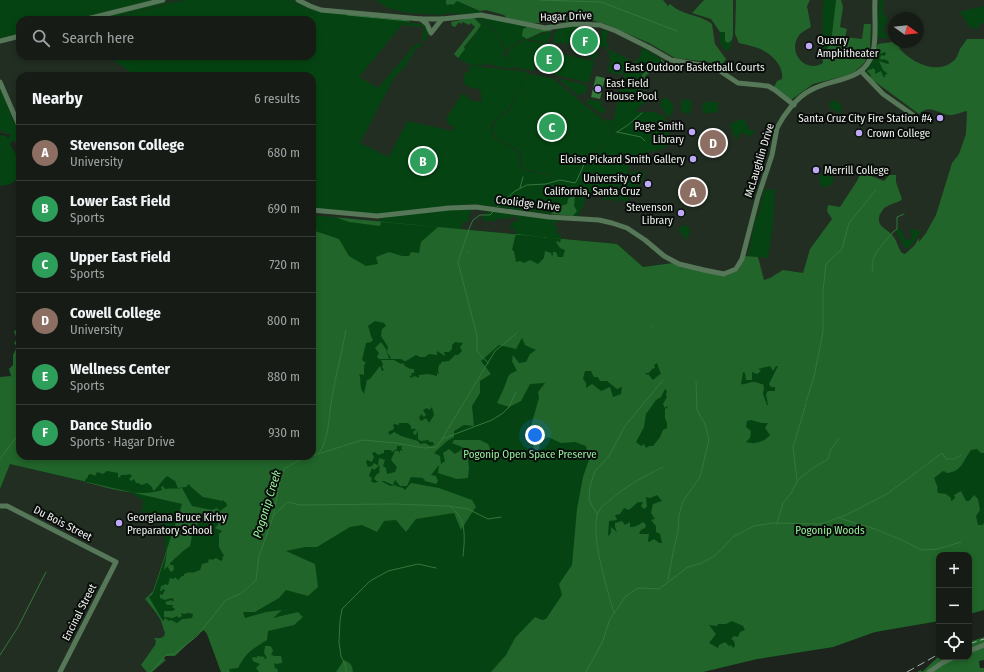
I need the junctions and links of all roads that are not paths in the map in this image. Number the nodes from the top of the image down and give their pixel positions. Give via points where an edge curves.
1 (163, 0) edge
2 (298, 0) edge
3 (875, 0) edge
4 (99, 16) edge
5 (421, 19) junction
6 (442, 19) junction
7 (432, 20) junction
8 (431, 30) junction
9 (16, 37) edge
10 (0, 41) edge
11 (861, 71) junction
12 (0, 82) edge
13 (794, 105) junction
14 (913, 115) dead end
15 (16, 119) edge
16 (316, 210) edge
17 (729, 273) joint
18 (0, 505) edge
19 (116, 562) joint
20 (984, 645) edge
21 (972, 650) edge
22 (948, 660) edge
23 (60, 672) edge
24 (929, 672) edge

1 - 4 street
2 - 5 street, Hagar Drive via 326,10
3 - 11 street via 874,47
5 - 7 street, Hagar Drive
5 - 8 street
6 - 7 street, Hagar Drive
6 - 8 street
6 - 13 street, Hagar Drive via 477,14 540,28 574,24 600,25 671,60 708,66 738,83 768,86
7 - 8 street
9 - 10 street
11 - 13 street, McLaughlin Drive via 848,78 812,89
11 - 14 street via 883,94
12 - 15 street
13 - 17 street, McLaughlin Drive via 777,128 770,165 758,197 742,259 736,269
16 - 17 street, Coolidge Drive via 377,216 476,207 549,217 599,220 627,228 679,264 717,273
18 - 19 street, Du Bois Street via 7,506
19 - 23 street, Encinal Street
20 - 21 street
22 - 24 street

